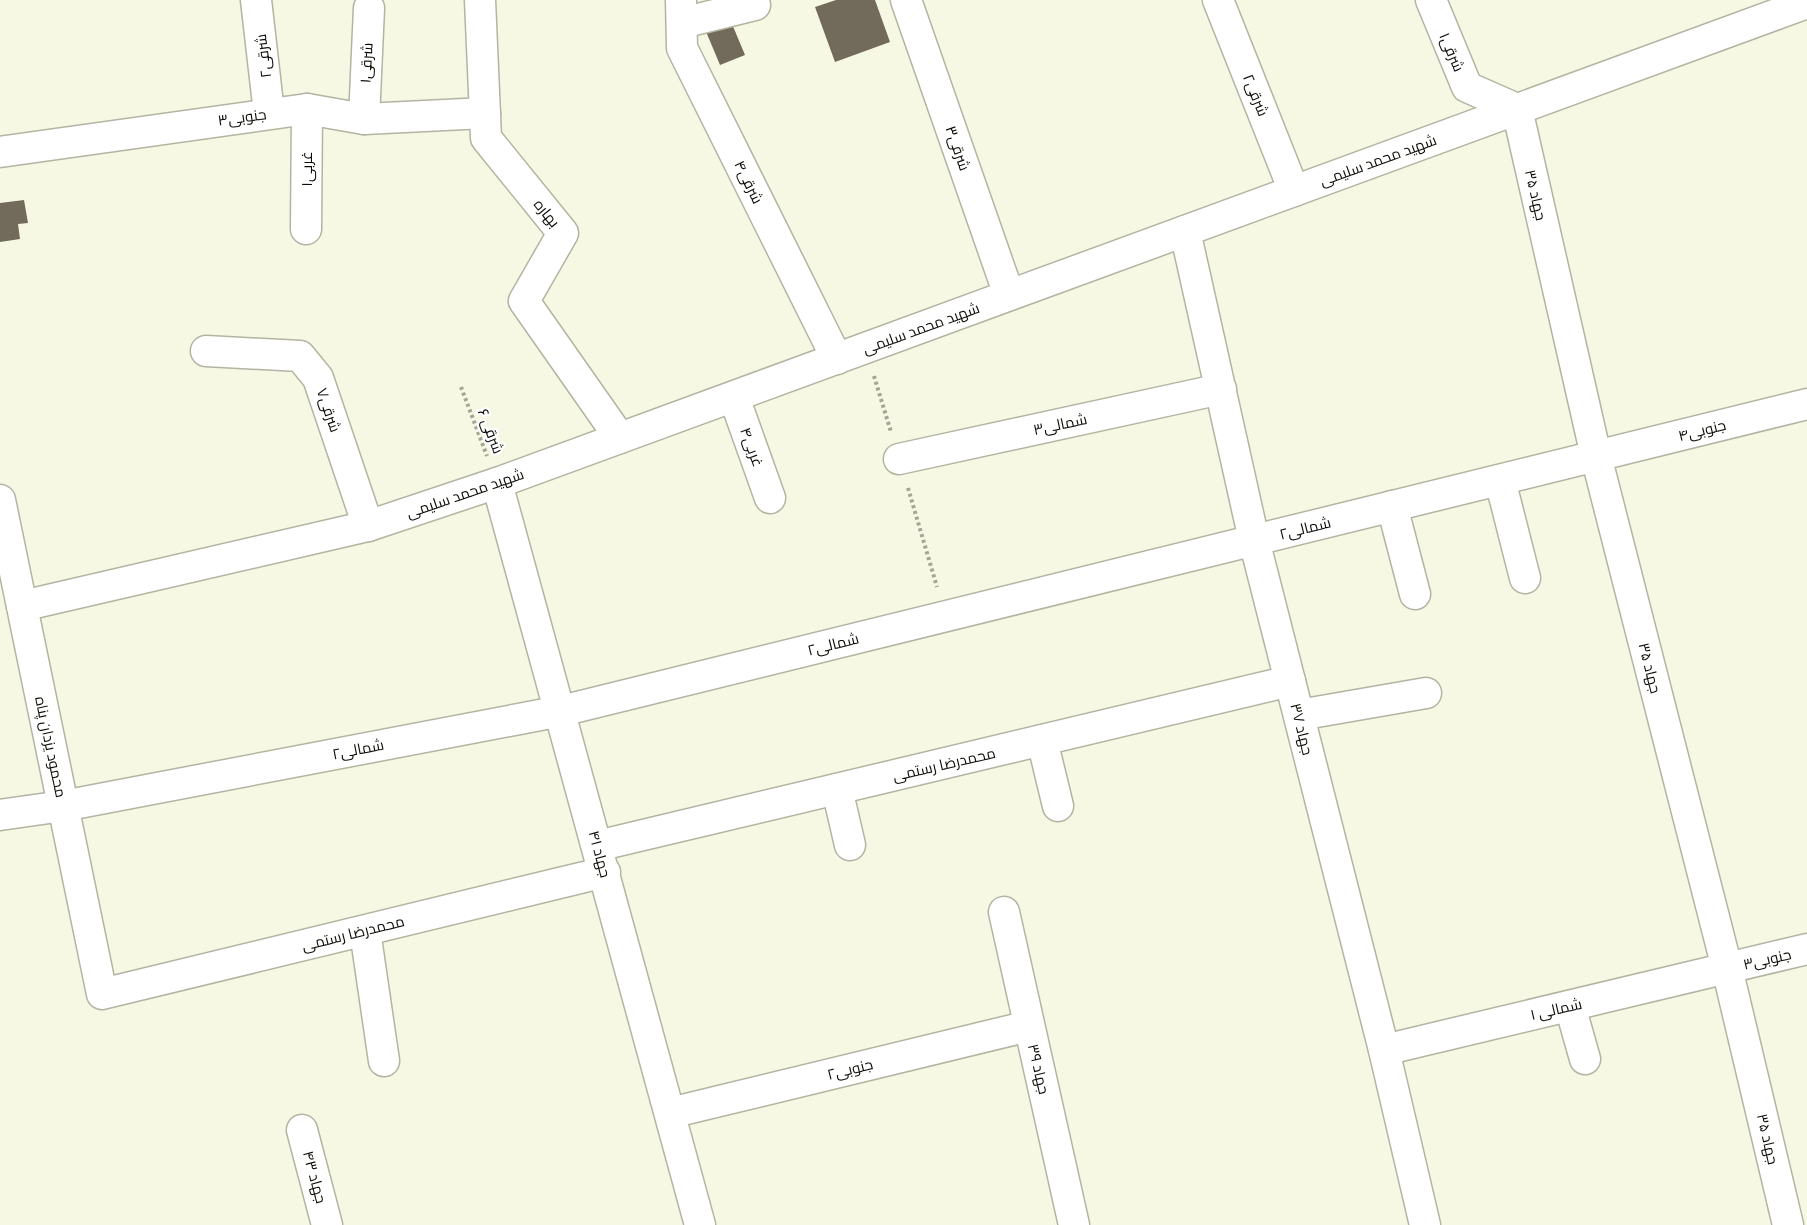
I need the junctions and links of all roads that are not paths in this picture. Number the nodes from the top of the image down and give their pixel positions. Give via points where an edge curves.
1 (256, 0) edge
2 (480, 0) edge
3 (906, 0) edge
4 (1218, 0) edge
5 (1431, 0) edge
6 (1807, 3) edge
7 (755, 5) dead end
8 (369, 8) dead end
9 (682, 11) edge
10 (307, 109) junction
11 (1517, 109) junction
12 (269, 113) junction
13 (485, 113) junction
14 (364, 119) junction
15 (0, 152) edge
16 (1294, 191) junction
17 (306, 229) dead end
18 (1185, 231) junction
19 (1009, 296) junction
20 (206, 351) dead end
21 (837, 359) junction
22 (1221, 389) junction
23 (734, 396) junction
24 (1807, 404) edge
25 (620, 438) junction
26 (1596, 456) junction
27 (899, 459) dead end
28 (1500, 480) junction
29 (497, 483) junction
30 (770, 498) dead end
31 (0, 500) edge
32 (1392, 506) junction
33 (368, 526) junction
34 (1254, 540) junction
35 (1525, 578) dead end
36 (1415, 594) dead end
37 (22, 606) junction
38 (1290, 681) junction
39 (1426, 693) dead end
40 (561, 711) junction
41 (1299, 715) junction
42 (1042, 740) junction
43 (837, 789) junction
44 (63, 806) junction
45 (1058, 806) dead end
46 (0, 815) edge
47 (850, 845) dead end
48 (601, 859) junction
49 (1004, 912) dead end
50 (364, 931) junction
51 (1807, 950) edge
52 (1727, 968) junction
53 (102, 994) joint
54 (1570, 1006) junction
55 (1029, 1026) junction
56 (1384, 1050) junction
57 (1585, 1059) dead end
58 (384, 1061) dead end
59 (670, 1113) junction
60 (302, 1130) dead end
61 (1794, 1219) edge
62 (327, 1225) edge
63 (700, 1225) edge
64 (1074, 1225) edge
65 (1425, 1225) edge

1 - 12 street, شرقی۲
2 - 13 street, بهاره
3 - 19 street, شرقی۳
4 - 16 street, شرقی۲
5 - 11 street, شرقی۱ via 1467,87
6 - 11 street, شهید محمد سلیمی
7 - 9 street
8 - 14 street, شرقی۱
9 - 21 street, شرقی۴ via 682,48
10 - 12 street, جنوبی۳
10 - 14 street, جنوبی۳
10 - 17 street, غربی۱
11 - 16 street, شهید محمد سلیمی
11 - 26 street, جهاد ۳۵
12 - 15 street, جنوبی۳
13 - 14 street, جنوبی۳
13 - 25 street, بهاره via 486,138 563,233 524,300
16 - 18 street, شهید محمد سلیمی
18 - 19 street, شهید محمد سلیمی
18 - 22 street, جهاد ۳۷
19 - 21 street, شهید محمد سلیمی
20 - 33 street, شرقی۷ via 300,356 318,378
21 - 23 street, شهید محمد سلیمی
22 - 27 street, شمالی۳
22 - 34 street, جهاد ۳۷
23 - 25 street, شهید محمد سلیمی
23 - 30 street, غربی۴
24 - 26 street, جنوبی۴
25 - 29 street, شهید محمد سلیمی
26 - 28 street, شمالی۲
26 - 52 street, جهاد ۳۵
28 - 32 street, شمالی۲
28 - 35 street
29 - 33 street, شهید محمد سلیمی
29 - 40 street, جهاد ۴۱
31 - 37 street, محمود یزدان پناه
32 - 34 street, شمالی۲
32 - 36 street
33 - 37 street, شهید محمد سلیمی
34 - 38 street, جهاد ۳۷
34 - 40 street, شمالی۲
37 - 44 street, محمود یزدان پناه
38 - 41 street, جهاد ۳۷
38 - 42 street, محمدرضا رستمی
39 - 41 street
40 - 44 street, شمالی۲
40 - 48 street, جهاد ۴۱
41 - 56 street, جهاد ۳۷
42 - 43 street, محمدرضا رستمی
42 - 45 street
43 - 47 street
43 - 48 street, محمدرضا رستمی
44 - 46 street, شمالی۲
44 - 53 street, محمود یزدان پناه
48 - 50 street, محمدرضا رستمی
48 - 59 street, جهاد ۴۱
49 - 55 street, جهاد ۳۹
50 - 53 street, محمدرضا رستمی
50 - 58 street
51 - 52 street, جنوبی۳
52 - 54 street, شمالی ۱
52 - 61 street, جهاد ۳۵
54 - 56 street, شمالی ۱
54 - 57 street
55 - 59 street, جنوبی۲
55 - 64 street, جهاد ۳۹
56 - 65 street, جهاد ۳۷
59 - 63 street, جهاد ۴۱
60 - 62 street, جهاد ۴۳

